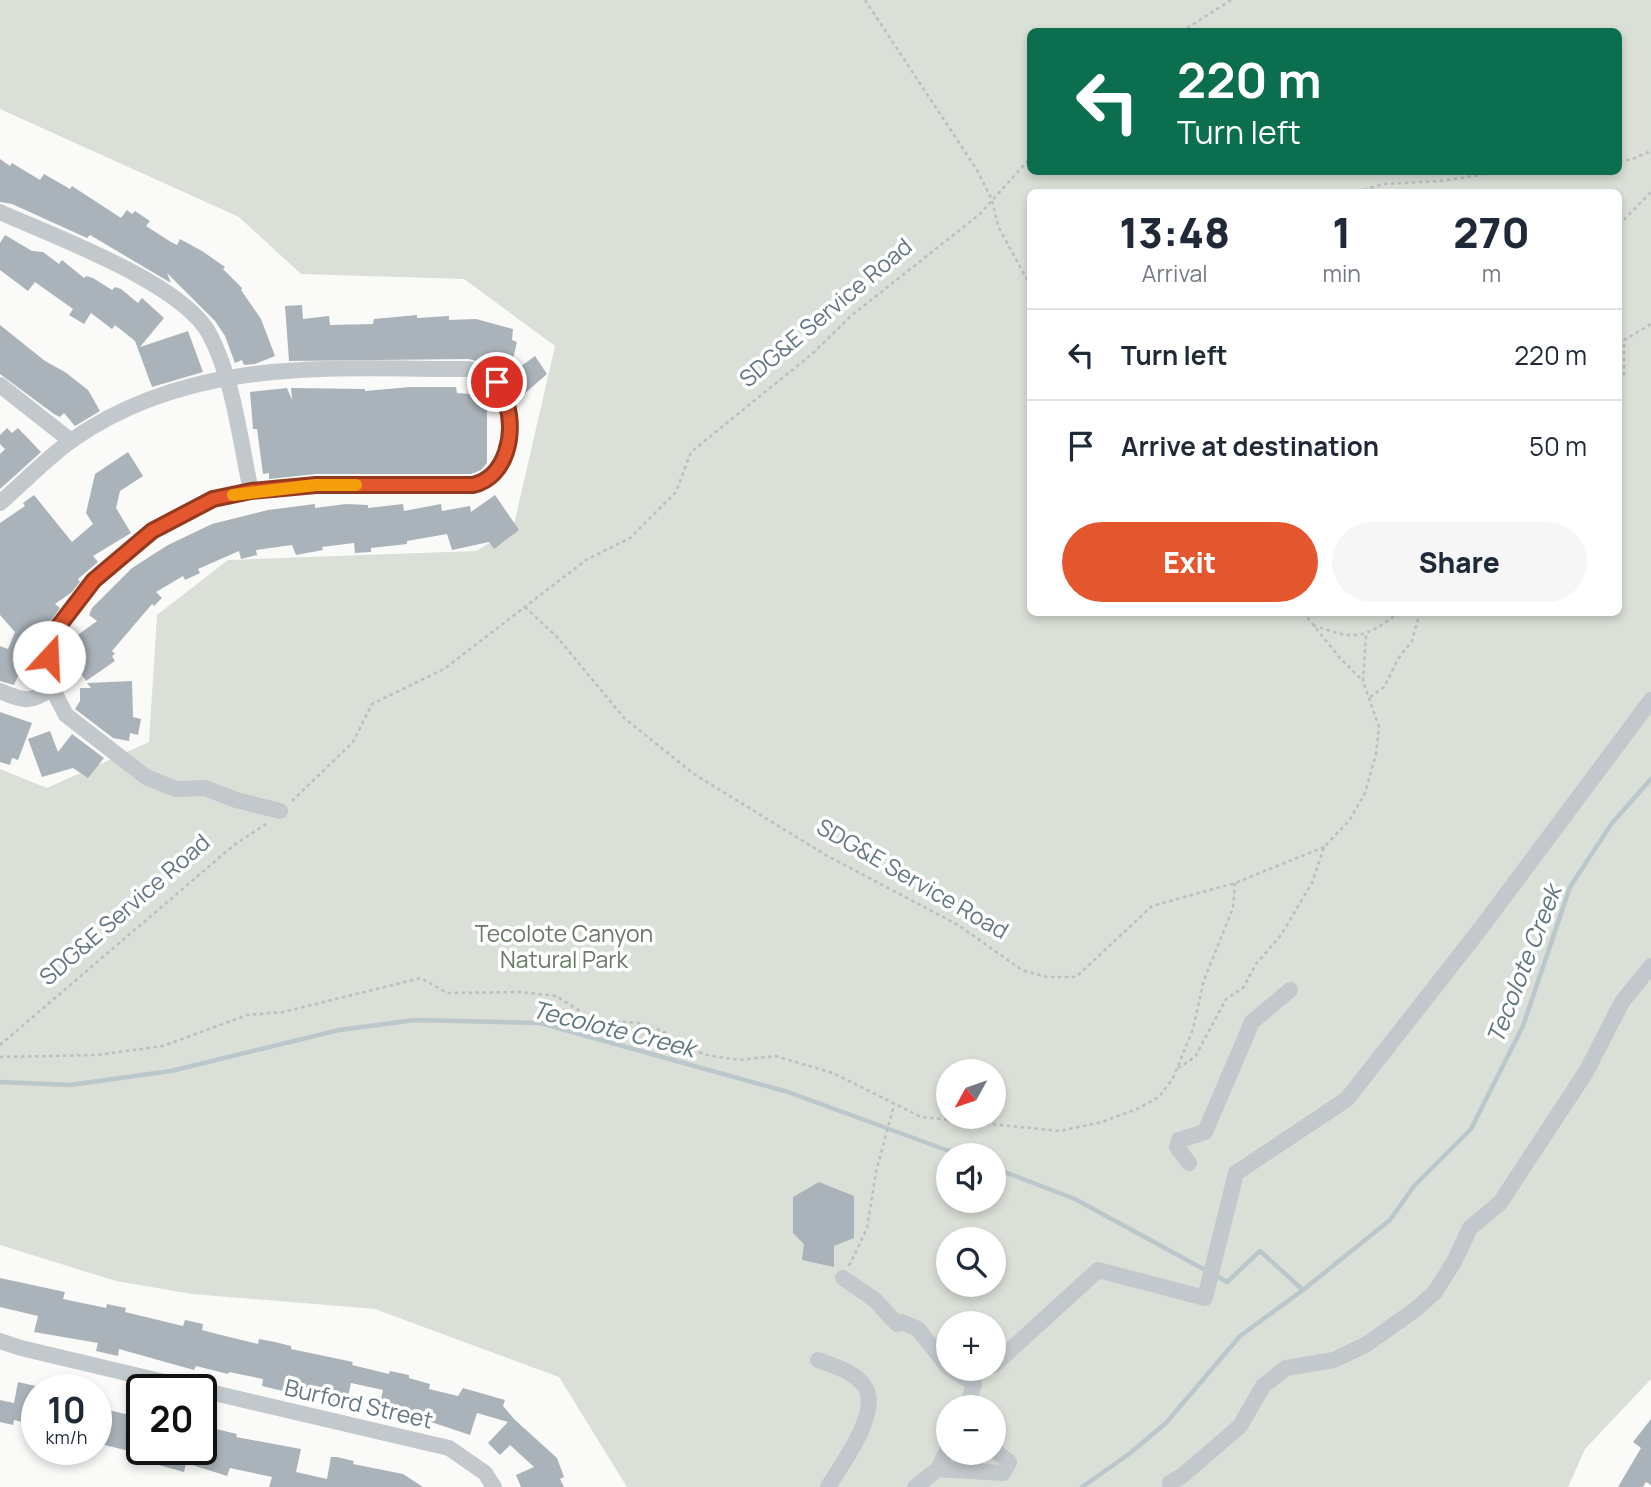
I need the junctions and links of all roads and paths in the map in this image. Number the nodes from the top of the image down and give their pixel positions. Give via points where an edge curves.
1 (865, 0) edge
2 (1231, 0) edge
3 (1187, 28) edge
4 (1651, 151) edge
5 (1622, 160) edge
6 (1027, 161) edge
7 (1479, 175) edge
8 (1367, 189) edge
9 (1651, 192) edge
10 (992, 200) junction
11 (0, 212) edge
12 (1622, 222) edge
13 (1027, 277) edge
14 (1651, 324) edge
15 (226, 377) junction
16 (1622, 377) edge
17 (0, 385) edge
18 (71, 441) junction
19 (251, 491) junction
20 (0, 503) edge
21 (524, 606) junction
22 (1306, 616) edge
23 (1394, 616) edge
24 (1419, 616) edge
25 (1313, 625) junction
26 (1366, 635) junction
27 (1363, 681) junction
28 (52, 688) junction
29 (0, 691) edge
30 (1370, 697) junction
31 (1651, 700) edge
32 (280, 811) junction
33 (1324, 847) junction
34 (1235, 883) junction
35 (1651, 966) edge
36 (1290, 990) dead end
37 (0, 1045) edge
38 (0, 1057) edge
39 (1178, 1068) junction
40 (894, 1104) junction
41 (1189, 1163) dead end
42 (843, 1278) joint
43 (0, 1341) edge
44 (936, 1352) edge
45 (1006, 1354) edge
46 (818, 1360) dead end
47 (135, 1374) edge
48 (969, 1381) edge
49 (977, 1381) edge
50 (974, 1384) junction
51 (217, 1394) edge
52 (971, 1395) edge
53 (1006, 1460) edge
54 (940, 1465) edge
55 (938, 1469) junction
56 (494, 1486) edge
57 (828, 1487) edge
58 (915, 1487) edge
59 (1170, 1487) edge

1 - 10 path
2 - 3 path
4 - 5 path
6 - 10 path, SDG&E Service Road
7 - 8 path
9 - 12 path
10 - 13 path via 998,226
10 - 21 path, SDG&E Service Road via 691,452 676,492 630,538 586,561
11 - 15 street via 181,300 209,333
14 - 16 path via 1624,340
15 - 18 street via 149,399
15 - 19 street
15 - 19 street via 283,369 469,369 497,382 507,403 510,441 499,469 486,482 316,485
17 - 18 street
18 - 20 street
19 - 28 street via 213,499 152,531 94,580 58,627 49,657
21 - 32 path, SDG&E Service Road via 443,669 372,704 353,742
21 - 34 path, SDG&E Service Road via 558,638 624,718 694,774 824,854 958,925 1022,970 1047,978 1076,977 1152,906
22 - 25 path
23 - 26 path
24 - 30 path via 1412,640 1384,687
25 - 26 path via 1338,634
25 - 27 path
26 - 27 path
27 - 30 path
28 - 29 street via 23,701
28 - 32 street via 66,715 146,777 176,789 205,788
30 - 33 path via 1379,727 1376,754 1349,821
31 - 45 street via 1347,1098 1236,1173 1205,1298 1098,1270
32 - 37 path, SDG&E Service Road
33 - 34 path, SDG&E Service Road
33 - 39 path via 1312,883 1281,935 1243,988 1226,999 1195,1057
34 - 39 path via 1233,908 1204,980
35 - 59 street via 1622,1002 1586,1072 1500,1203 1470,1228 1435,1292 1367,1344 1334,1360 1286,1368 1263,1386 1240,1426
36 - 41 street via 1252,1023 1205,1132 1180,1140 1177,1147
38 - 40 path via 97,1055 163,1045 247,1015 283,1012 421,978 447,993 556,996 593,1020 639,1023 707,1055 739,1060 775,1056 833,1073
39 - 40 path via 1159,1097 1102,1122 1060,1131 921,1117
40 - 42 path via 867,1228
42 - 44 street via 875,1300 897,1324 918,1329
43 - 47 street, Burford Street
46 - 57 street via 845,1370 865,1386 868,1411
48 - 50 street
49 - 50 street
50 - 52 street
51 - 56 street, Burford Street via 449,1448 485,1473
53 - 55 street via 1003,1473
54 - 55 street
55 - 58 street

